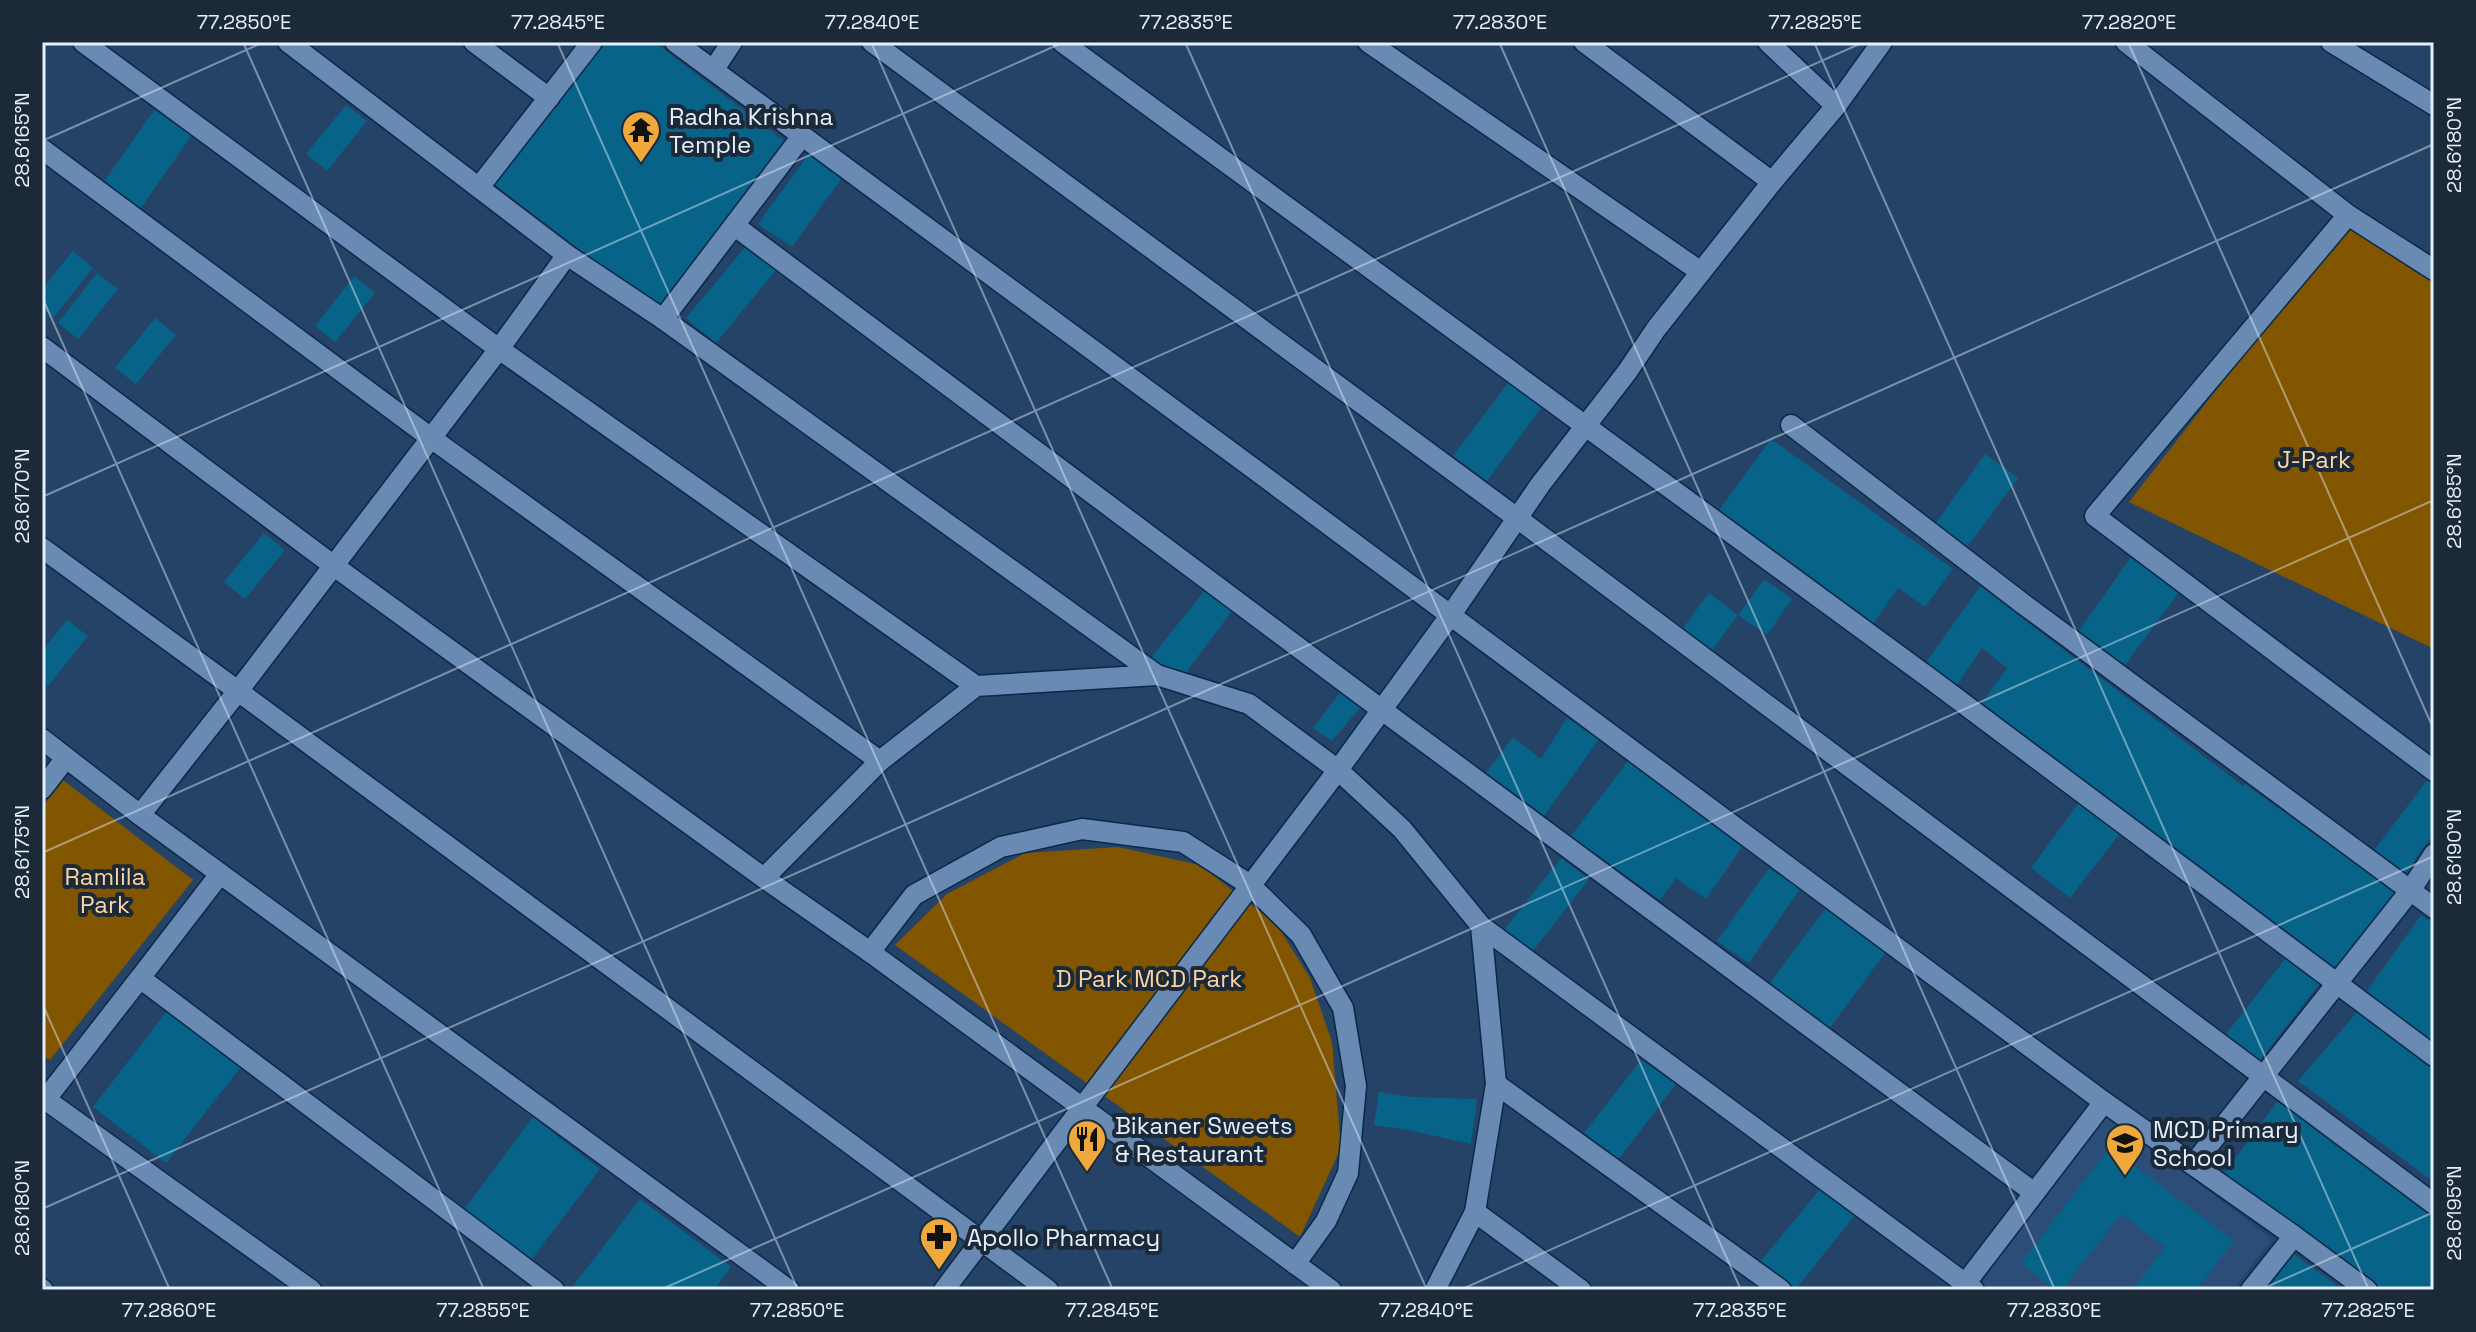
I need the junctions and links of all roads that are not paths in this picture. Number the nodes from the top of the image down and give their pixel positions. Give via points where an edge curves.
1 (83, 42) edge
2 (288, 42) edge
3 (474, 42) edge
4 (592, 42) edge
5 (675, 42) edge
6 (732, 42) edge
7 (872, 42) edge
8 (1062, 42) edge
9 (1368, 42) edge
10 (1584, 42) edge
11 (1768, 42) edge
12 (1882, 42) edge
13 (2126, 42) edge
14 (2331, 42) edge
15 (714, 69) junction
16 (549, 98) junction
17 (2434, 105) edge
18 (1836, 106) junction
19 (802, 136) junction
20 (42, 149) edge
21 (1772, 182) junction
22 (480, 186) junction
23 (2348, 215) junction
24 (735, 226) junction
25 (567, 255) junction
26 (2434, 270) edge
27 (1701, 272) junction
28 (663, 319) junction
29 (42, 347) edge
30 (499, 349) junction
31 (1791, 425) dead end
32 (1584, 426) junction
33 (431, 438) junction
34 (1517, 518) junction
35 (42, 548) edge
36 (334, 566) junction
37 (1450, 616) junction
38 (1157, 675) junction
39 (976, 686) junction
40 (238, 691) junction
41 (1382, 710) junction
42 (42, 739) edge
43 (66, 758) junction
44 (880, 761) junction
45 (1338, 770) junction
46 (2434, 771) edge
47 (42, 789) edge
48 (140, 815) junction
49 (2434, 854) edge
50 (220, 874) junction
51 (764, 878) junction
52 (1250, 885) junction
53 (2410, 891) junction
54 (2434, 908) edge
55 (1481, 926) junction
56 (870, 952) junction
57 (140, 978) junction
58 (2337, 984) junction
59 (2434, 1056) edge
60 (2263, 1076) junction
61 (1496, 1084) junction
62 (44, 1098) edge
63 (2104, 1102) junction
64 (1082, 1106) junction
65 (2193, 1165) junction
66 (2033, 1192) junction
67 (2434, 1204) edge
68 (1475, 1212) junction
69 (2294, 1236) junction
70 (982, 1240) junction
71 (1295, 1264) junction
72 (1970, 1287) edge
73 (311, 1290) edge
74 (554, 1290) edge
75 (789, 1290) edge
76 (944, 1290) edge
77 (1048, 1290) edge
78 (1331, 1290) edge
79 (1435, 1290) edge
80 (1581, 1290) edge
81 (1781, 1290) edge
82 (2251, 1290) edge
83 (2367, 1290) edge

1 - 30 street
2 - 22 street
3 - 16 street
4 - 16 street
5 - 15 street
6 - 15 street
7 - 34 street
8 - 32 street
9 - 27 street
10 - 21 street
11 - 18 street
12 - 18 street
13 - 23 street
14 - 17 street
15 - 19 street
16 - 22 street
18 - 21 street
19 - 24 street
19 - 37 street
20 - 33 street
21 - 27 street
22 - 25 street
23 - 26 street
23 - 46 street via 2095,516
24 - 28 street
24 - 41 street
25 - 28 street
25 - 30 street
27 - 32 street
28 - 38 street
29 - 36 street
30 - 33 street
30 - 39 street
31 - 53 street
32 - 34 street
32 - 58 street
33 - 36 street
33 - 44 street
34 - 37 street
34 - 60 street
35 - 40 street
36 - 40 street
36 - 51 street
37 - 41 street
37 - 63 street
38 - 39 street
38 - 45 street via 1249,704
39 - 44 street
40 - 48 street
40 - 70 street
41 - 45 street
41 - 66 street
42 - 43 street
43 - 47 street
43 - 48 street
44 - 51 street
45 - 52 street
45 - 55 street via 1402,829
48 - 50 street
49 - 53 street
50 - 57 street
50 - 75 street
51 - 56 street
52 - 56 street via 1183,842 1082,829 1001,847 914,895
52 - 64 street
52 - 71 street via 1301,935 1343,1008 1356,1086 1348,1173 1326,1221
53 - 54 street
53 - 58 street
55 - 61 street
55 - 72 street
56 - 64 street
57 - 62 street
57 - 74 street
58 - 59 street
58 - 60 street
60 - 65 street
60 - 67 street
61 - 68 street
61 - 81 street
62 - 73 street
63 - 65 street
63 - 66 street
64 - 70 street
64 - 71 street
65 - 69 street
66 - 72 street
68 - 79 street
68 - 80 street
69 - 82 street
69 - 83 street
70 - 76 street
70 - 77 street
71 - 78 street

